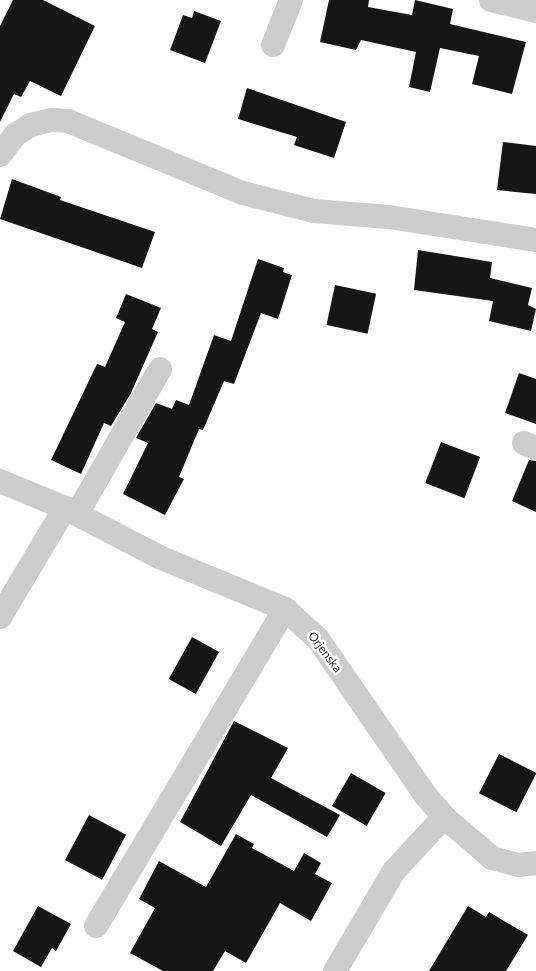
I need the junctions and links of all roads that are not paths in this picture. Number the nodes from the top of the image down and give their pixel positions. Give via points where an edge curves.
1 (291, 0) edge
2 (491, 0) edge
3 (536, 11) edge
4 (273, 45) dead end
5 (0, 155) edge
6 (536, 240) edge
7 (160, 369) dead end
8 (0, 481) edge
9 (71, 511) junction
10 (285, 610) junction
11 (0, 617) edge
12 (444, 817) junction
13 (536, 863) edge
14 (96, 926) dead end
15 (335, 971) edge

1 - 4 street
2 - 3 street
5 - 6 street via 15,135 31,125 51,120 68,121 244,193 314,211 389,217
7 - 9 street
8 - 9 street, Orjenska
9 - 10 street, Orjenska via 159,557
9 - 11 street
10 - 12 street, Orjenska via 318,639 426,796
10 - 14 street
12 - 13 street, Orjenska via 492,858 518,865
12 - 15 street via 394,871

